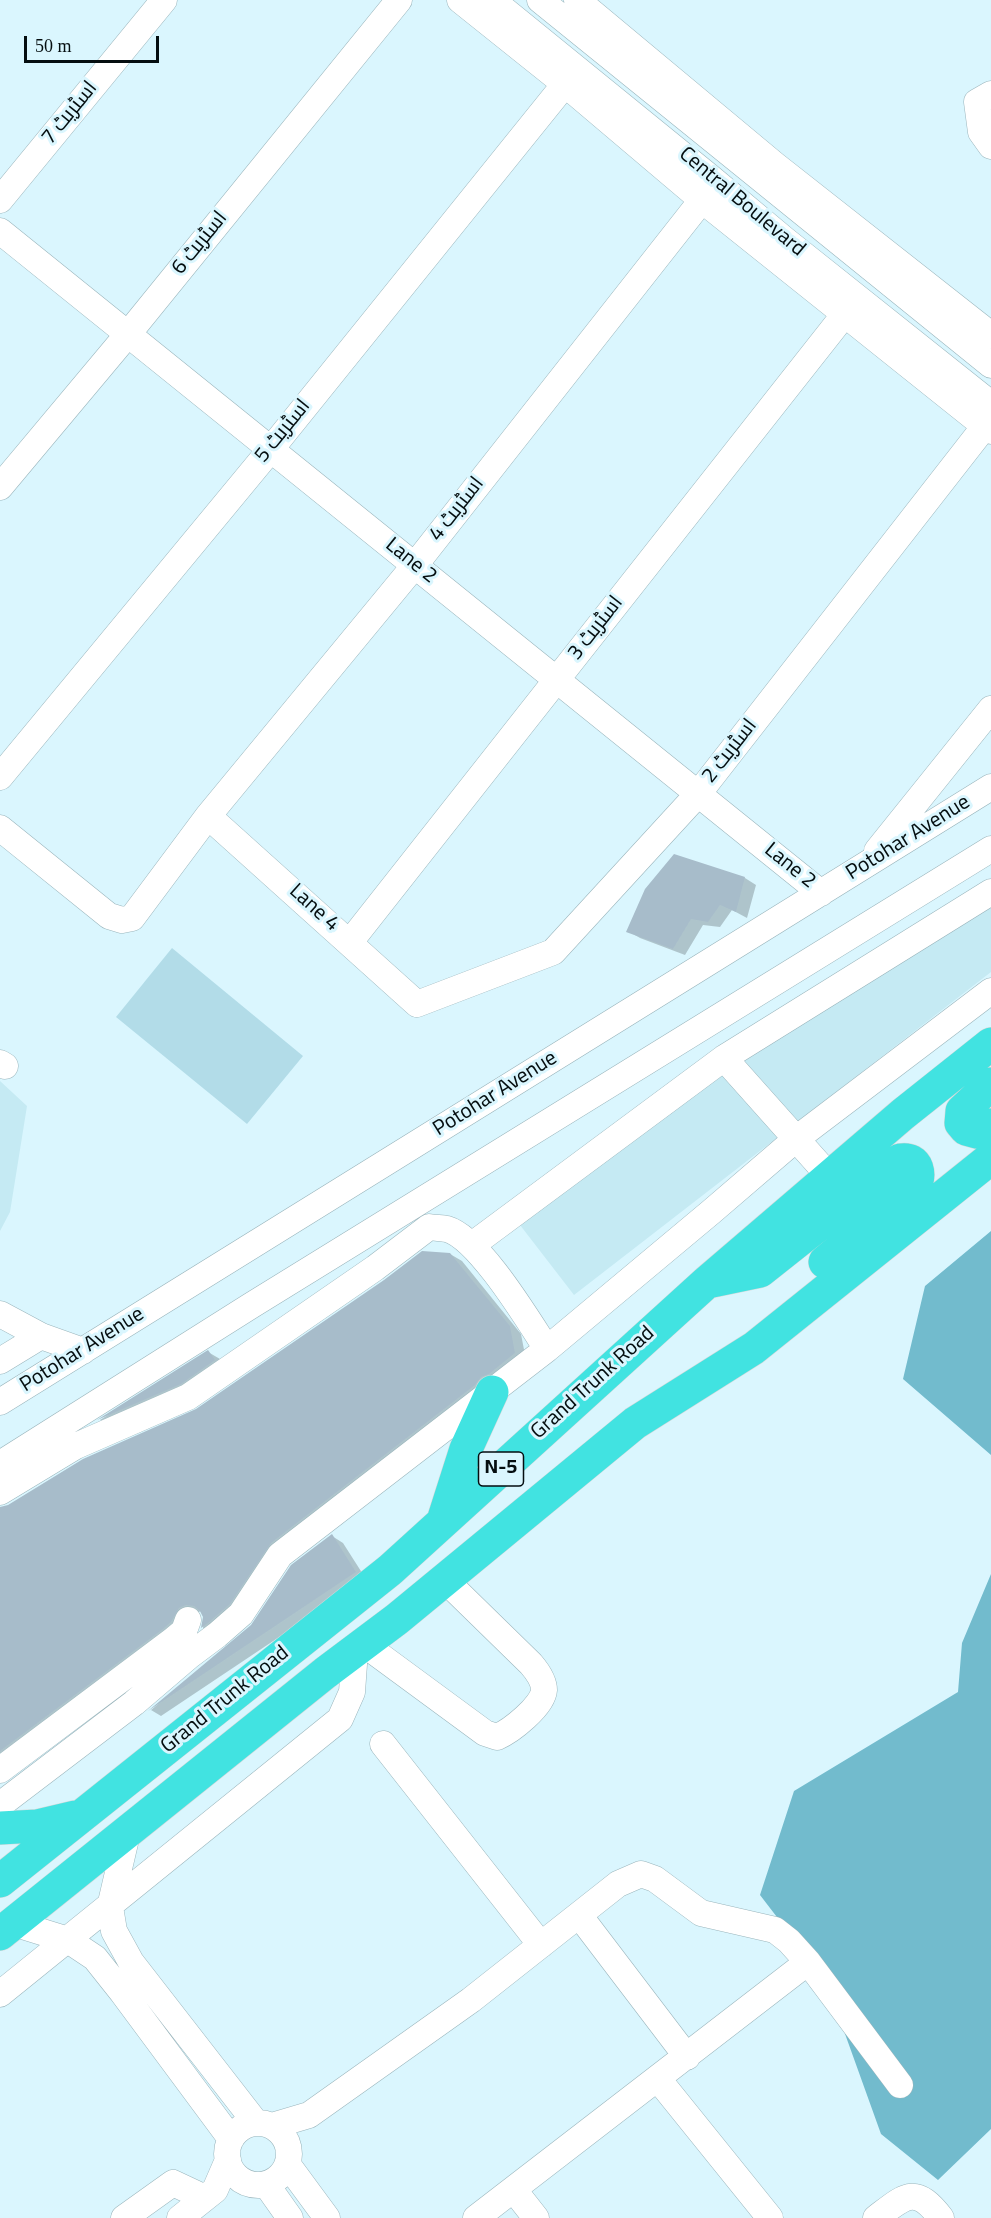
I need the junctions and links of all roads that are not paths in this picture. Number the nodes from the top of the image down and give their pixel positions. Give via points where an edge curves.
1 (164, 0) edge
2 (399, 0) edge
3 (460, 0) edge
4 (540, 0) edge
5 (500, 2) edge
6 (591, 4) edge
7 (565, 84) junction
8 (991, 94) edge
9 (730, 140) junction
10 (991, 146) edge
11 (0, 200) edge
12 (702, 200) junction
13 (0, 231) edge
14 (778, 248) junction
15 (844, 315) junction
16 (128, 334) junction
17 (991, 335) edge
18 (991, 364) edge
19 (989, 420) edge
20 (271, 449) junction
21 (0, 487) edge
22 (415, 565) junction
23 (557, 680) junction
24 (991, 709) edge
25 (0, 777) edge
26 (991, 787) edge
27 (698, 794) junction
28 (208, 816) junction
29 (0, 828) edge
30 (991, 849) edge
31 (863, 868) junction
32 (991, 892) edge
33 (821, 893) junction
34 (350, 942) junction
35 (991, 991) edge
36 (417, 1004) joint
37 (991, 1044) edge
38 (724, 1058) junction
39 (991, 1084) edge
40 (991, 1125) edge
41 (796, 1139) junction
42 (991, 1158) edge
43 (831, 1178) junction
44 (472, 1245) junction
45 (707, 1282) junction
46 (0, 1314) edge
47 (41, 1336) junction
48 (547, 1348) junction
49 (754, 1348) junction
50 (82, 1351) junction
51 (0, 1361) edge
52 (492, 1392) junction
53 (0, 1402) edge
54 (0, 1464) edge
55 (0, 1492) edge
56 (442, 1523) junction
57 (444, 1579) junction
58 (188, 1620) dead end
59 (360, 1647) junction
60 (383, 1744) dead end
61 (0, 1770) edge
62 (0, 1805) edge
63 (84, 1815) junction
64 (0, 1828) edge
65 (128, 1830) junction
66 (0, 1881) edge
67 (110, 1907) junction
68 (579, 1915) junction
69 (6, 1929) edge
70 (68, 1940) junction
71 (541, 1945) junction
72 (808, 1962) junction
73 (0, 1994) edge
74 (687, 2057) junction
75 (658, 2079) junction
76 (900, 2085) dead end
77 (309, 2115) junction
78 (264, 2125) junction
79 (230, 2150) junction
80 (289, 2158) junction
81 (255, 2183) junction
82 (514, 2190) junction
83 (210, 2194) junction
84 (124, 2218) edge
85 (180, 2218) edge
86 (290, 2218) edge
87 (327, 2218) edge
88 (476, 2218) edge
89 (536, 2218) edge
90 (770, 2218) edge
91 (876, 2218) edge
92 (941, 2218) edge

1 - 11 street, اسٹریٹ 7
2 - 16 street, اسٹریٹ 6
3 - 7 street
4 - 9 street, Central Boulevard
5 - 14 street, Central Boulevard via 711,178
6 - 9 street
7 - 12 street
7 - 20 street, اسٹریٹ 5
8 - 10 street via 977,102 981,132
9 - 17 street
9 - 18 street, Central Boulevard
12 - 14 street
12 - 22 street, اسٹریٹ 4
13 - 16 street, Lane 2
14 - 15 street
14 - 19 street, Central Boulevard
15 - 19 street
15 - 23 street, اسٹریٹ 3
16 - 20 street, Lane 2
16 - 21 street, اسٹریٹ 6
19 - 27 street, اسٹریٹ 2
20 - 22 street, Lane 2
20 - 25 street, اسٹریٹ 5
22 - 23 street, Lane 2
22 - 28 street, اسٹریٹ 4
23 - 27 street, Lane 2
23 - 34 street, اسٹریٹ 3
24 - 31 street
26 - 31 street, Potohar Avenue
27 - 33 street, Lane 2
27 - 36 street, اسٹریٹ 2 via 553,952
28 - 29 street, اسٹریٹ 4 via 132,918 122,920 109,916
28 - 34 street, Lane 4
30 - 54 street
31 - 33 street, Potohar Avenue
32 - 38 street
33 - 50 street, Potohar Avenue
34 - 36 street, Lane 4
35 - 41 street
37 - 43 highway, Grand Trunk Road / N-5
38 - 41 street
38 - 44 street
39 - 40 highway via 962,1111 961,1123 977,1132
41 - 43 street
41 - 48 street
42 - 49 highway, Grand Trunk Road / N-5
43 - 45 highway, Grand Trunk Road / N-5
44 - 48 street
44 - 55 street via 449,1229 429,1227 188,1396 75,1446
45 - 49 highway via 760,1271 900,1160 914,1162 919,1170 914,1189 789,1292
45 - 56 highway, Grand Trunk Road / N-5
46 - 47 street
47 - 50 street
47 - 51 street
48 - 52 street
49 - 57 highway, Grand Trunk Road / N-5 via 635,1423
50 - 53 street, Potohar Avenue
52 - 56 highway via 466,1449
52 - 62 street via 280,1555 241,1614 134,1703
56 - 63 highway, Grand Trunk Road / N-5 via 390,1570
57 - 59 highway, Grand Trunk Road / N-5
57 - 59 street via 539,1675 544,1688 542,1697 520,1723 497,1737 485,1733
58 - 61 street via 184,1631 172,1641
59 - 65 highway, Grand Trunk Road / N-5
59 - 67 street via 352,1692 340,1719
60 - 71 street
63 - 64 highway via 37,1826
63 - 66 highway, Grand Trunk Road / N-5
65 - 67 street
65 - 69 highway, Grand Trunk Road / N-5
67 - 70 street
67 - 78 street via 114,1931 131,1962
68 - 71 street
68 - 72 street via 618,1884 641,1874 655,1879 701,1913 775,1930
68 - 74 street
69 - 70 street
70 - 73 street
70 - 79 street via 95,1958 129,2001
71 - 77 street
72 - 74 street
72 - 76 street
74 - 75 street
75 - 82 street
75 - 90 street
77 - 78 street
77 - 80 street
78 - 79 street via 246,2126
78 - 80 street via 284,2137
79 - 81 street via 236,2176
79 - 83 street
80 - 81 street via 283,2173
80 - 87 street
81 - 83 street
81 - 86 street
82 - 88 street
82 - 89 street
83 - 84 street via 173,2183
83 - 85 street
91 - 92 street via 911,2196 930,2203

